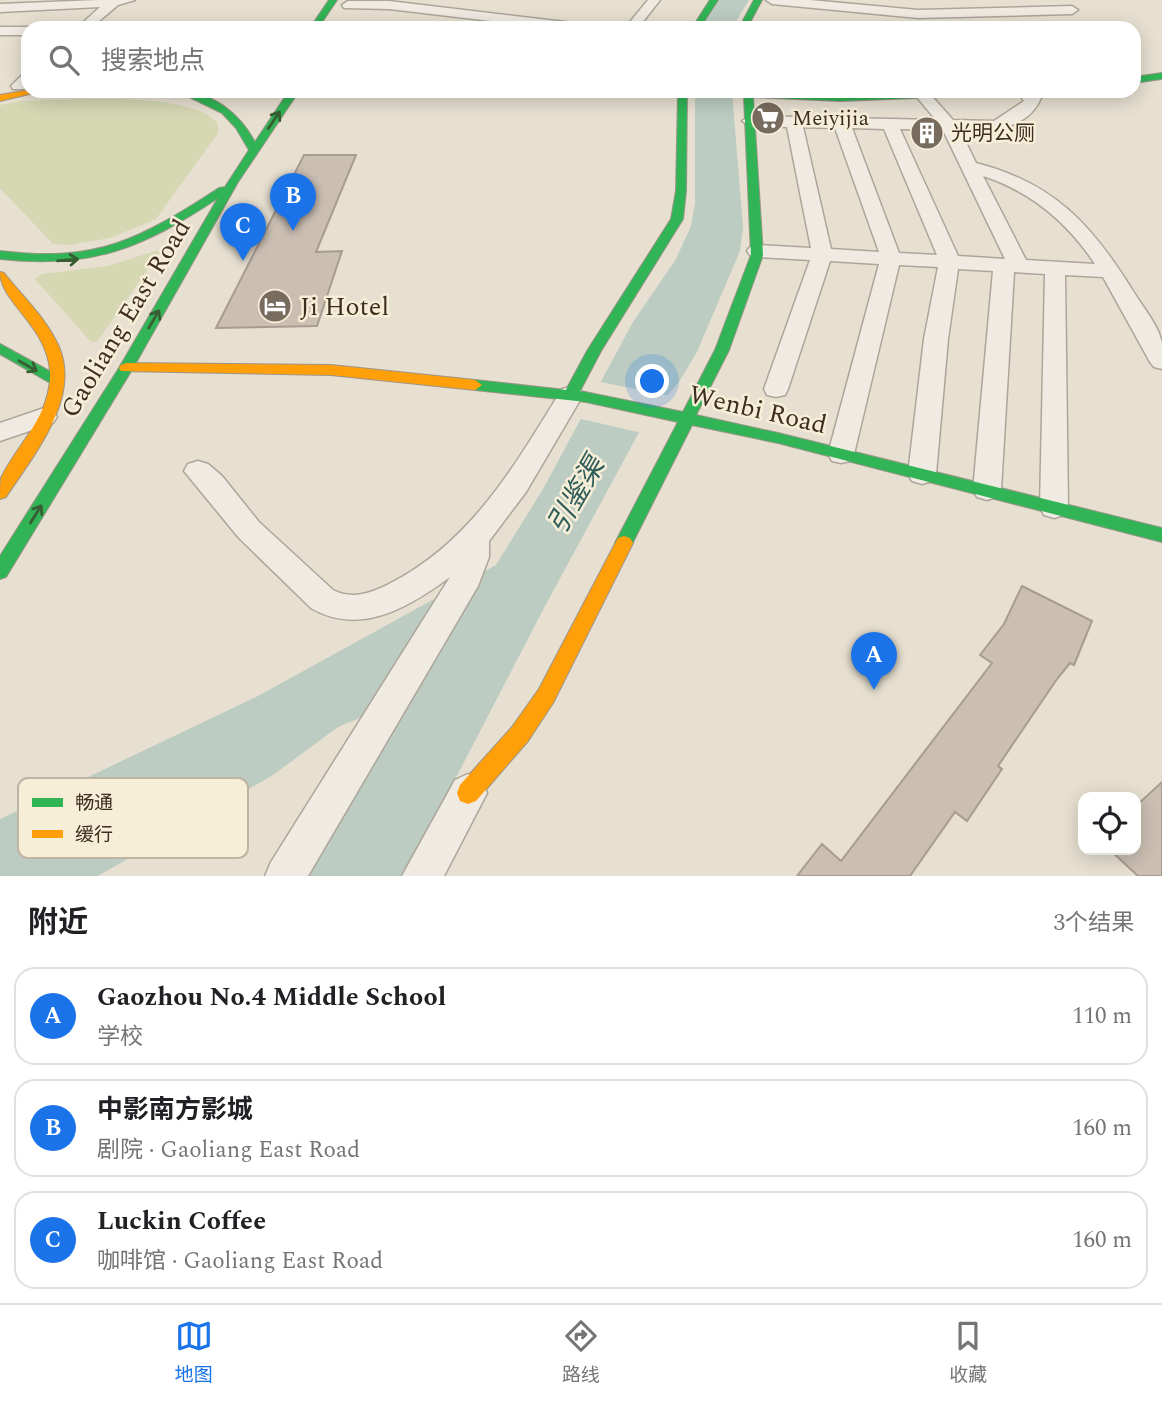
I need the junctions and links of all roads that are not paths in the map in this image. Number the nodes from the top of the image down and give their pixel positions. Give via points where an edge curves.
1 (129, 0) edge
2 (485, 0) edge
3 (654, 0) edge
4 (714, 0) edge
5 (758, 0) edge
6 (772, 0) edge
7 (871, 0) edge
8 (1057, 0) edge
9 (114, 2) junction
10 (343, 6) edge
11 (0, 8) edge
12 (884, 12) junction
13 (1014, 12) junction
14 (91, 21) edge
15 (321, 21) edge
16 (470, 21) edge
17 (475, 21) edge
18 (637, 21) edge
19 (700, 21) edge
20 (747, 21) edge
21 (1027, 21) edge
22 (0, 31) edge
23 (21, 31) edge
24 (21, 83) edge
25 (0, 85) edge
26 (21, 94) edge
27 (0, 98) edge
28 (202, 98) edge
29 (289, 98) edge
30 (683, 98) edge
31 (744, 98) edge
32 (926, 98) edge
33 (1033, 98) edge
34 (750, 121) junction
35 (794, 122) junction
36 (842, 124) junction
37 (890, 124) junction
38 (950, 127) junction
39 (254, 149) junction
40 (968, 166) junction
41 (233, 182) junction
42 (757, 251) junction
43 (822, 254) junction
44 (0, 255) edge
45 (891, 258) junction
46 (949, 262) junction
47 (1011, 265) junction
48 (1055, 268) junction
49 (1108, 271) junction
50 (0, 276) edge
51 (0, 348) edge
52 (1162, 362) edge
53 (126, 368) junction
54 (57, 381) junction
55 (776, 389) dead end
56 (578, 396) junction
57 (44, 417) junction
58 (687, 417) junction
59 (0, 432) edge
60 (841, 454) junction
61 (198, 471) dead end
62 (922, 474) junction
63 (987, 490) junction
64 (0, 493) edge
65 (1054, 507) junction
66 (1162, 535) edge
67 (474, 541) junction
68 (0, 572) edge
69 (467, 577) joint
70 (468, 793) joint
71 (285, 876) edge
72 (422, 876) edge

1 - 9 street
2 - 17 street
3 - 18 street
4 - 19 street
5 - 20 street
6 - 12 street
7 - 12 street
8 - 13 street via 1072,10
9 - 11 street
9 - 14 street
10 - 15 street
10 - 16 street via 379,4
12 - 13 street
13 - 21 street
22 - 23 street
24 - 25 street
26 - 27 street
28 - 39 street via 234,114
39 -> 29 street, Gaoliang East Road
30 - 56 street via 677,219
31 - 34 street
32 - 38 street
33 - 38 street via 1005,124
34 - 35 street
34 - 42 street
35 - 36 street
35 - 43 street
36 - 37 street
36 - 45 street
37 - 38 street
37 - 46 street
38 - 40 street
39 - 41 street, Gaoliang East Road
40 - 47 street
40 - 49 street via 1038,194 1071,220
44 -> 41 street via 64,260 120,250 175,223
53 -> 41 street, Gaoliang East Road
42 - 43 street
42 - 58 street via 722,350
43 - 45 street
43 - 55 street
45 - 46 street
45 - 60 street
46 - 47 street
46 - 62 street
47 - 48 street
47 - 63 street
48 - 49 street
48 - 65 street
49 - 52 street
50 - 54 street, Gaoliang East Road via 54,353
51 -> 54 street
53 - 56 street, Wenbi Road via 331,370
68 -> 53 street, Gaoliang East Road
54 - 57 street, Gaoliang East Road
56 - 58 street, Wenbi Road
56 - 67 street via 503,507
57 - 59 street
57 - 64 street, Gaoliang East Road
58 - 60 street, Wenbi Road
58 - 70 street via 546,696 520,734
60 - 62 street, Wenbi Road
61 - 67 street via 249,530 335,607 360,608 393,597 437,571
62 - 63 street, Wenbi Road
63 - 65 street, Wenbi Road
65 - 66 street, Wenbi Road
67 - 69 street
69 - 71 street
70 - 72 street

